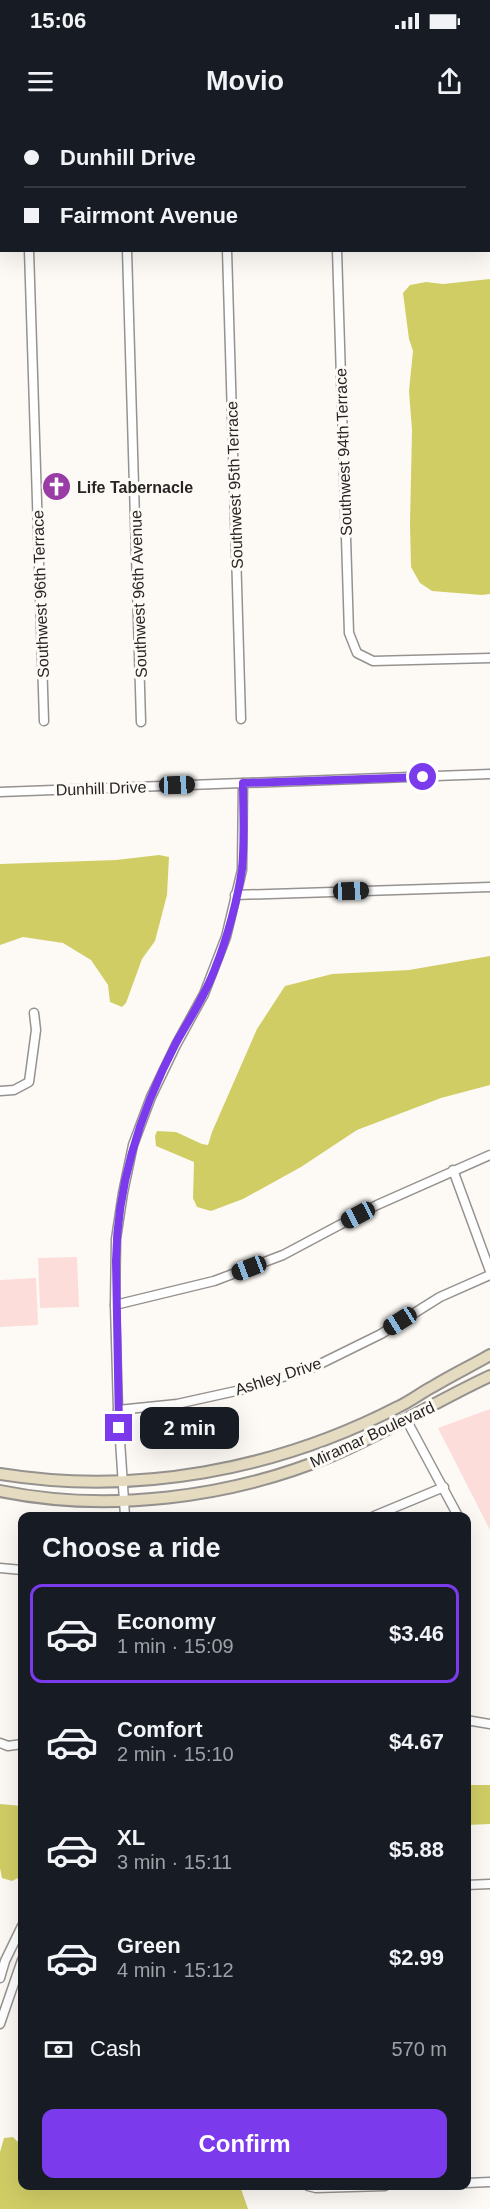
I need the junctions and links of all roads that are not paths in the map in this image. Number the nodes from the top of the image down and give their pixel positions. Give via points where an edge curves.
1 (29, 252) edge
2 (128, 252) edge
3 (227, 252) edge
4 (338, 252) edge
5 (490, 658) edge
6 (241, 719) dead end
7 (44, 721) dead end
8 (141, 722) dead end
9 (490, 774) edge
10 (243, 783) junction
11 (0, 792) edge
12 (490, 887) edge
13 (236, 895) junction
14 (34, 1013) dead end
15 (0, 1090) edge
16 (490, 1155) edge
17 (453, 1170) junction
18 (490, 1273) edge
19 (115, 1305) junction
20 (490, 1355) edge
21 (490, 1376) edge
22 (118, 1410) junction
23 (407, 1420) junction
24 (0, 1474) edge
25 (122, 1481) junction
26 (444, 1487) junction
27 (0, 1491) edge
28 (123, 1500) junction
29 (124, 1512) edge
30 (384, 1512) edge
31 (456, 1512) edge
32 (0, 1568) edge
33 (18, 1570) edge
34 (471, 1721) edge
35 (490, 1724) edge
36 (0, 1743) edge
37 (18, 1745) edge
38 (490, 1884) edge
39 (471, 1885) edge
40 (18, 1934) edge
41 (18, 1972) edge
42 (0, 1978) edge
43 (0, 2024) edge
44 (471, 2182) edge
45 (490, 2182) edge

1 - 7 street, Southwest 96th Terrace
2 - 8 street, Southwest 96th Avenue
3 - 6 street, Southwest 95th Terrace
4 - 5 street, Southwest 94th Terrace via 349,633 357,653 373,661
9 - 10 street, Dunhill Drive
10 - 11 street, Dunhill Drive
10 - 13 street via 242,870
12 - 13 street
13 - 19 street via 216,967 156,1086 133,1145 116,1239
14 - 15 street via 36,1030 29,1082 14,1090
16 - 17 street
17 - 18 street
17 - 19 street via 273,1259 214,1281
18 - 22 street, Ashley Drive via 314,1367 245,1389 177,1404
19 - 22 street
20 - 25 street, Miramar Boulevard via 399,1406 288,1453 193,1475
21 - 23 street, Miramar Boulevard
22 - 25 street
23 - 26 street
23 - 28 street, Miramar Boulevard via 296,1469 237,1485
24 - 25 street, Miramar Boulevard via 68,1482
25 - 28 street
26 - 30 street
26 - 31 street
27 - 28 street, Miramar Boulevard via 62,1500
28 - 29 street
32 - 33 street
34 - 35 street
36 - 37 street
38 - 39 street
40 - 42 street
41 - 43 street
44 - 45 street

